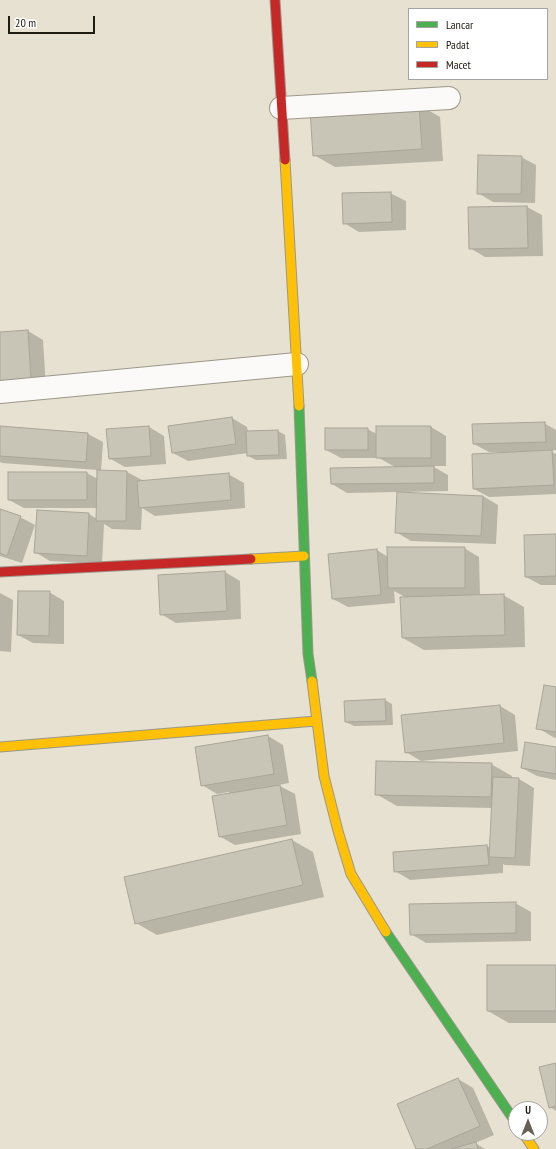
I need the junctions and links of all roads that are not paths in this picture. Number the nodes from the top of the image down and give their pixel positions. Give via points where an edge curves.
1 (275, 0) edge
2 (449, 98) dead end
3 (281, 108) junction
4 (297, 364) junction
5 (0, 392) edge
6 (304, 556) junction
7 (0, 572) edge
8 (316, 721) junction
9 (0, 747) edge
10 (508, 1111) edge

1 - 3 main road
2 - 3 street
3 - 4 main road
4 - 5 street
4 - 6 main road
6 - 7 main road
6 - 8 main road via 308,654
8 - 9 main road
8 - 10 main road via 324,776 351,874 382,926

